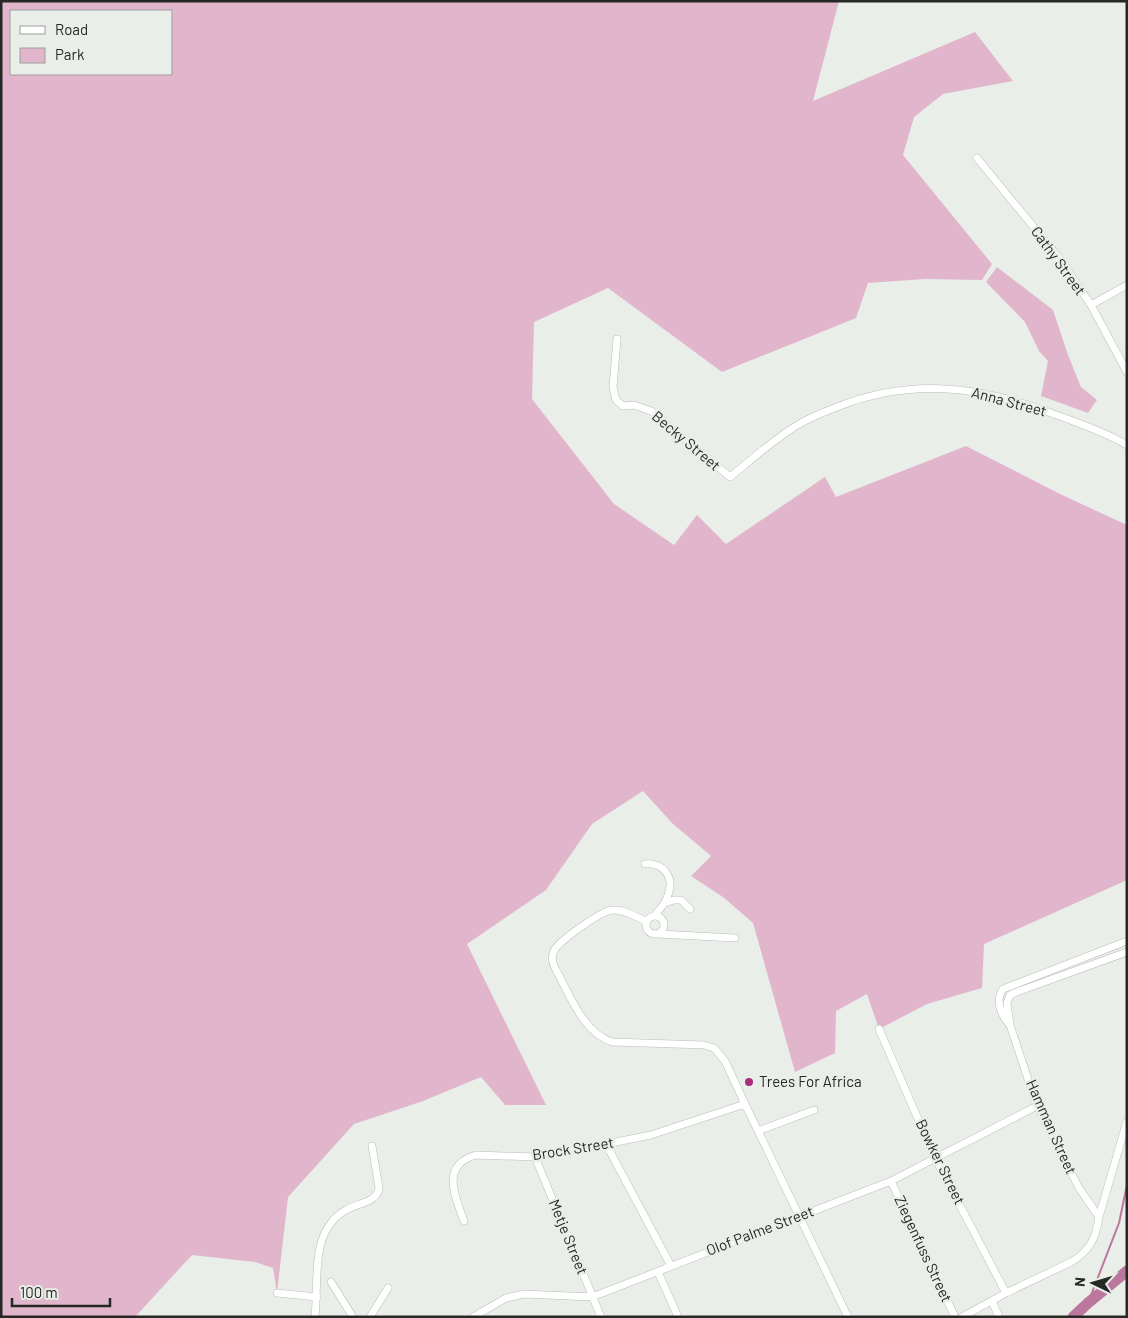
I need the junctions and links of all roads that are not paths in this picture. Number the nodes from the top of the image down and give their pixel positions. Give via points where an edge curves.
1 (978, 158) dead end
2 (1127, 285) edge
3 (1091, 305) junction
4 (617, 339) dead end
5 (1127, 372) edge
6 (1125, 442) edge
7 (730, 477) joint
8 (645, 864) dead end
9 (664, 903) junction
10 (690, 909) dead end
11 (655, 915) junction
12 (646, 921) junction
13 (658, 934) junction
14 (735, 938) dead end
15 (1127, 941) edge
16 (1127, 952) edge
17 (1010, 1024) junction
18 (879, 1029) dead end
19 (744, 1104) junction
20 (1037, 1106) junction
21 (814, 1110) dead end
22 (1127, 1121) edge
23 (758, 1131) junction
24 (606, 1144) junction
25 (372, 1146) dead end
26 (535, 1156) junction
27 (935, 1158) junction
28 (891, 1181) junction
29 (799, 1216) junction
30 (1099, 1217) junction
31 (464, 1221) dead end
32 (671, 1266) junction
33 (658, 1272) junction
34 (331, 1282) dead end
35 (388, 1288) dead end
36 (277, 1293) dead end
37 (1006, 1293) junction
38 (592, 1296) junction
39 (317, 1298) junction
40 (992, 1301) junction
41 (315, 1317) edge
42 (353, 1317) edge
43 (370, 1317) edge
44 (473, 1317) edge
45 (601, 1317) edge
46 (678, 1317) edge
47 (848, 1317) edge
48 (955, 1317) edge
49 (962, 1317) edge
50 (999, 1317) edge

1 - 3 street, Cathy Street via 1060,259
2 - 3 street
3 - 5 street, Cathy Street
4 - 7 street, Becky Street via 613,387 616,400 623,406 634,405 651,410
6 - 7 street, Anna Street via 989,393 932,387 894,390 867,395 800,423
8 - 9 street via 661,866 665,871 670,886
9 - 10 street via 681,900
9 - 11 street
11 - 12 street
11 - 13 street via 664,923
12 - 13 street via 647,930
12 - 19 street via 620,910 604,912 555,948 552,959 555,968 586,1025 599,1036 612,1042 714,1048 725,1061
13 - 14 street
15 - 17 street via 1004,989 999,1004
16 - 17 street, Hamman Street via 1010,995 1007,1004
17 - 20 street, Hamman Street
18 - 27 street, Bowker Street
19 - 23 street
19 - 24 street, Brock Street via 651,1135
20 - 27 street, Olof Palme Street
20 - 30 street, Hamman Street via 1079,1188
21 - 23 street
22 - 30 street
23 - 29 street
24 - 26 street, Brock Street
24 - 32 street
25 - 39 street via 378,1194 346,1209 324,1233 319,1247
26 - 31 street, Brock Street via 476,1154 460,1162 454,1174 453,1187
26 - 38 street, Metje Street
27 - 28 street, Olof Palme Street
27 - 37 street, Bowker Street
28 - 29 street, Olof Palme Street
28 - 48 street, Ziegenfuss Street
29 - 32 street, Olof Palme Street
29 - 47 street
30 - 37 street via 1094,1240 1081,1257
32 - 33 street, Olof Palme Street
33 - 38 street, Olof Palme Street
33 - 46 street
34 - 42 street
35 - 43 street
36 - 39 street
37 - 40 street
38 - 44 street, Olof Palme Street via 524,1294 506,1298
38 - 45 street, Metje Street
39 - 41 street
40 - 49 street
40 - 50 street

